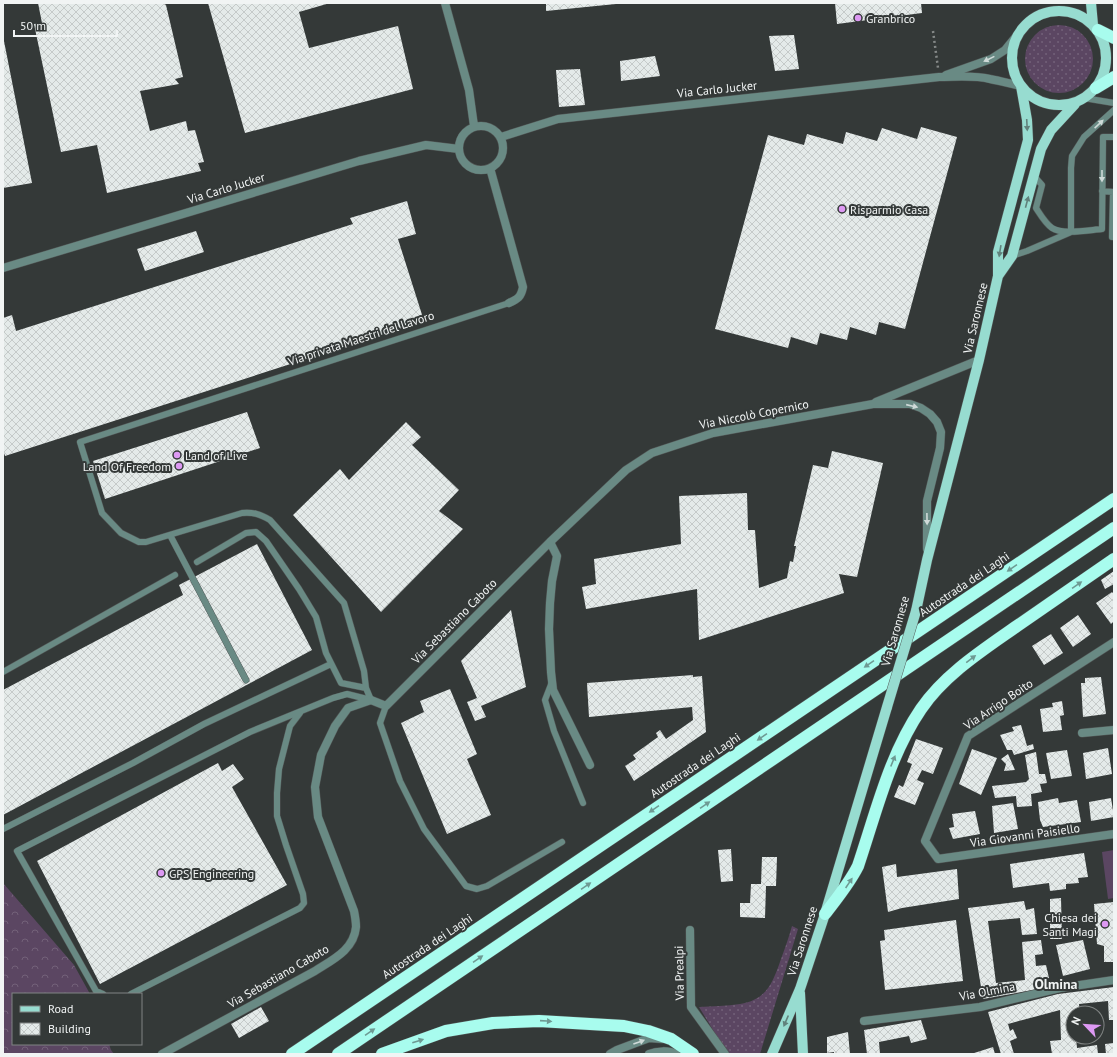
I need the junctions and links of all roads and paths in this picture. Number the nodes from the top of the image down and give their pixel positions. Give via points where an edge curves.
1 (445, 3) edge
2 (1051, 3) edge
3 (1091, 3) edge
4 (1042, 14) junction
5 (1096, 27) junction
6 (933, 31) dead end
7 (1018, 34) junction
8 (1114, 38) edge
9 (939, 77) junction
10 (1114, 77) edge
11 (1021, 86) junction
12 (1096, 88) junction
13 (1084, 98) junction
14 (1114, 102) edge
15 (1075, 104) junction
16 (1114, 110) edge
17 (474, 126) junction
18 (1114, 136) edge
19 (501, 137) junction
20 (459, 150) junction
21 (490, 168) junction
22 (1034, 176) junction
23 (1102, 191) junction
24 (1071, 232) junction
25 (1114, 237) edge
26 (1012, 256) junction
27 (3, 268) edge
28 (998, 276) junction
29 (509, 303) joint
30 (979, 360) junction
31 (873, 404) junction
32 (1114, 489) edge
33 (1114, 499) edge
34 (1114, 528) edge
35 (170, 535) junction
36 (550, 542) junction
37 (1029, 557) junction
38 (1114, 559) edge
39 (927, 560) junction
40 (197, 562) dead end
41 (175, 575) dead end
42 (1114, 642) edge
43 (332, 664) junction
44 (3, 672) edge
45 (246, 680) dead end
46 (552, 680) junction
47 (366, 688) junction
48 (371, 700) junction
49 (386, 706) junction
50 (300, 712) junction
51 (1114, 730) edge
52 (1082, 733) dead end
53 (590, 765) dead end
54 (583, 803) dead end
55 (3, 829) edge
56 (1114, 834) edge
57 (562, 842) dead end
58 (938, 859) joint
59 (825, 914) junction
60 (690, 930) dead end
61 (1114, 980) edge
62 (800, 989) junction
63 (101, 993) edge
64 (133, 993) edge
65 (864, 1021) dead end
66 (671, 1039) junction
67 (162, 1054) edge
68 (292, 1054) edge
69 (338, 1054) edge
70 (382, 1054) edge
71 (610, 1054) edge
72 (649, 1054) edge
73 (676, 1054) edge
74 (693, 1054) edge
75 (725, 1054) edge
76 (772, 1054) edge
77 (803, 1054) edge

1 - 17 street via 470,90
2 - 4 main road
3 - 5 main road
4 - 5 main road via 1055,11 1069,12 1082,16
4 - 7 main road via 1028,22
5 - 8 highway
5 - 12 main road via 1105,44 1107,59 1104,75
6 - 9 path
7 -> 9 street, Via Carlo Jucker via 1004,50 991,59
7 - 11 main road via 1013,47 1012,61
9 - 11 street, Via Carlo Jucker via 991,78
9 - 19 street, Via Carlo Jucker via 558,119
10 - 12 highway
11 - 15 main road via 1039,102 1062,106
11 -> 28 main road, Via Saronnese via 1028,140 998,252
12 - 13 main road
13 - 14 lane
13 - 15 main road
15 - 22 main road, Via Saronnese via 1051,130 1041,148
24 -> 16 lane via 1072,156 1084,137
17 - 19 street via 489,127
17 - 20 street via 462,135
18 -> 23 lane via 1102,137
19 - 21 street via 503,152 500,159
20 - 21 street via 460,156 469,167 476,170
20 - 27 street, Via Carlo Jucker via 426,145 359,161
21 - 29 street, Via privata Maestri del Lavoro via 523,287 519,299
22 - 24 lane via 1042,185 1036,208 1052,228
26 -> 22 main road, Via Saronnese
23 - 24 lane via 1102,229
23 - 25 lane via 1112,192
24 - 26 lane
26 - 28 main road, Via Saronnese
28 - 30 main road, Via Saronnese
29 - 35 lane, Via privata Maestri del Lavoro via 80,442 102,513 121,533 139,542
30 - 31 street, Via Niccolò Copernico
30 - 39 main road, Via Saronnese
31 - 36 street, Via Niccolò Copernico via 713,433 652,452 626,470
31 -> 39 street, Via Niccolò Copernico via 910,404 921,408 937,422 941,432 940,448 927,501
32 - 37 highway via 1045,541
33 - 37 highway, Autostrada dei Laghi
69 -> 34 highway
35 - 45 lane
35 - 47 lane via 242,513 251,512 270,520 344,603 364,671
36 - 46 street via 557,556 550,603
36 - 49 street, Via Sebastiano Caboto
37 -> 68 highway, Autostrada dei Laghi
59 -> 38 highway via 852,879 899,747 934,692 967,662
39 - 59 main road, Via Saronnese, bridge via 916,611
40 - 43 lane via 246,533 256,532 266,541 316,617 326,653
41 - 44 lane
42 - 58 street, Via Arrigo Boito via 968,736 924,840
43 - 47 lane via 341,683
43 - 55 lane via 204,724
46 - 53 street via 558,702
46 - 54 lane via 545,700 554,731
47 - 48 lane
48 - 49 street
48 - 50 lane via 347,694
48 - 67 street, Via Sebastiano Caboto via 348,708 335,726 321,755 315,787 318,817 354,911 356,926 350,944 338,956 315,971
49 - 57 lane via 380,723 400,781 424,829 466,886 478,889 487,886
50 - 63 lane via 250,732 17,851 96,991
50 - 64 lane via 290,726 279,769 277,793 278,816 304,903 300,908
51 - 52 street
56 - 58 street, Via Giovanni Paisiello
59 - 62 main road, Via Saronnese
60 - 75 street, Via Prealpi via 691,1007
61 - 65 street, Via Olmina via 1060,988 980,1006
62 -> 76 main road, Via Saronnese
62 - 77 main road, Via Saronnese
70 -> 66 highway via 446,1031 508,1022 539,1021 624,1026
71 -> 66 street via 649,1038
66 - 74 highway
72 - 73 street via 657,1051

